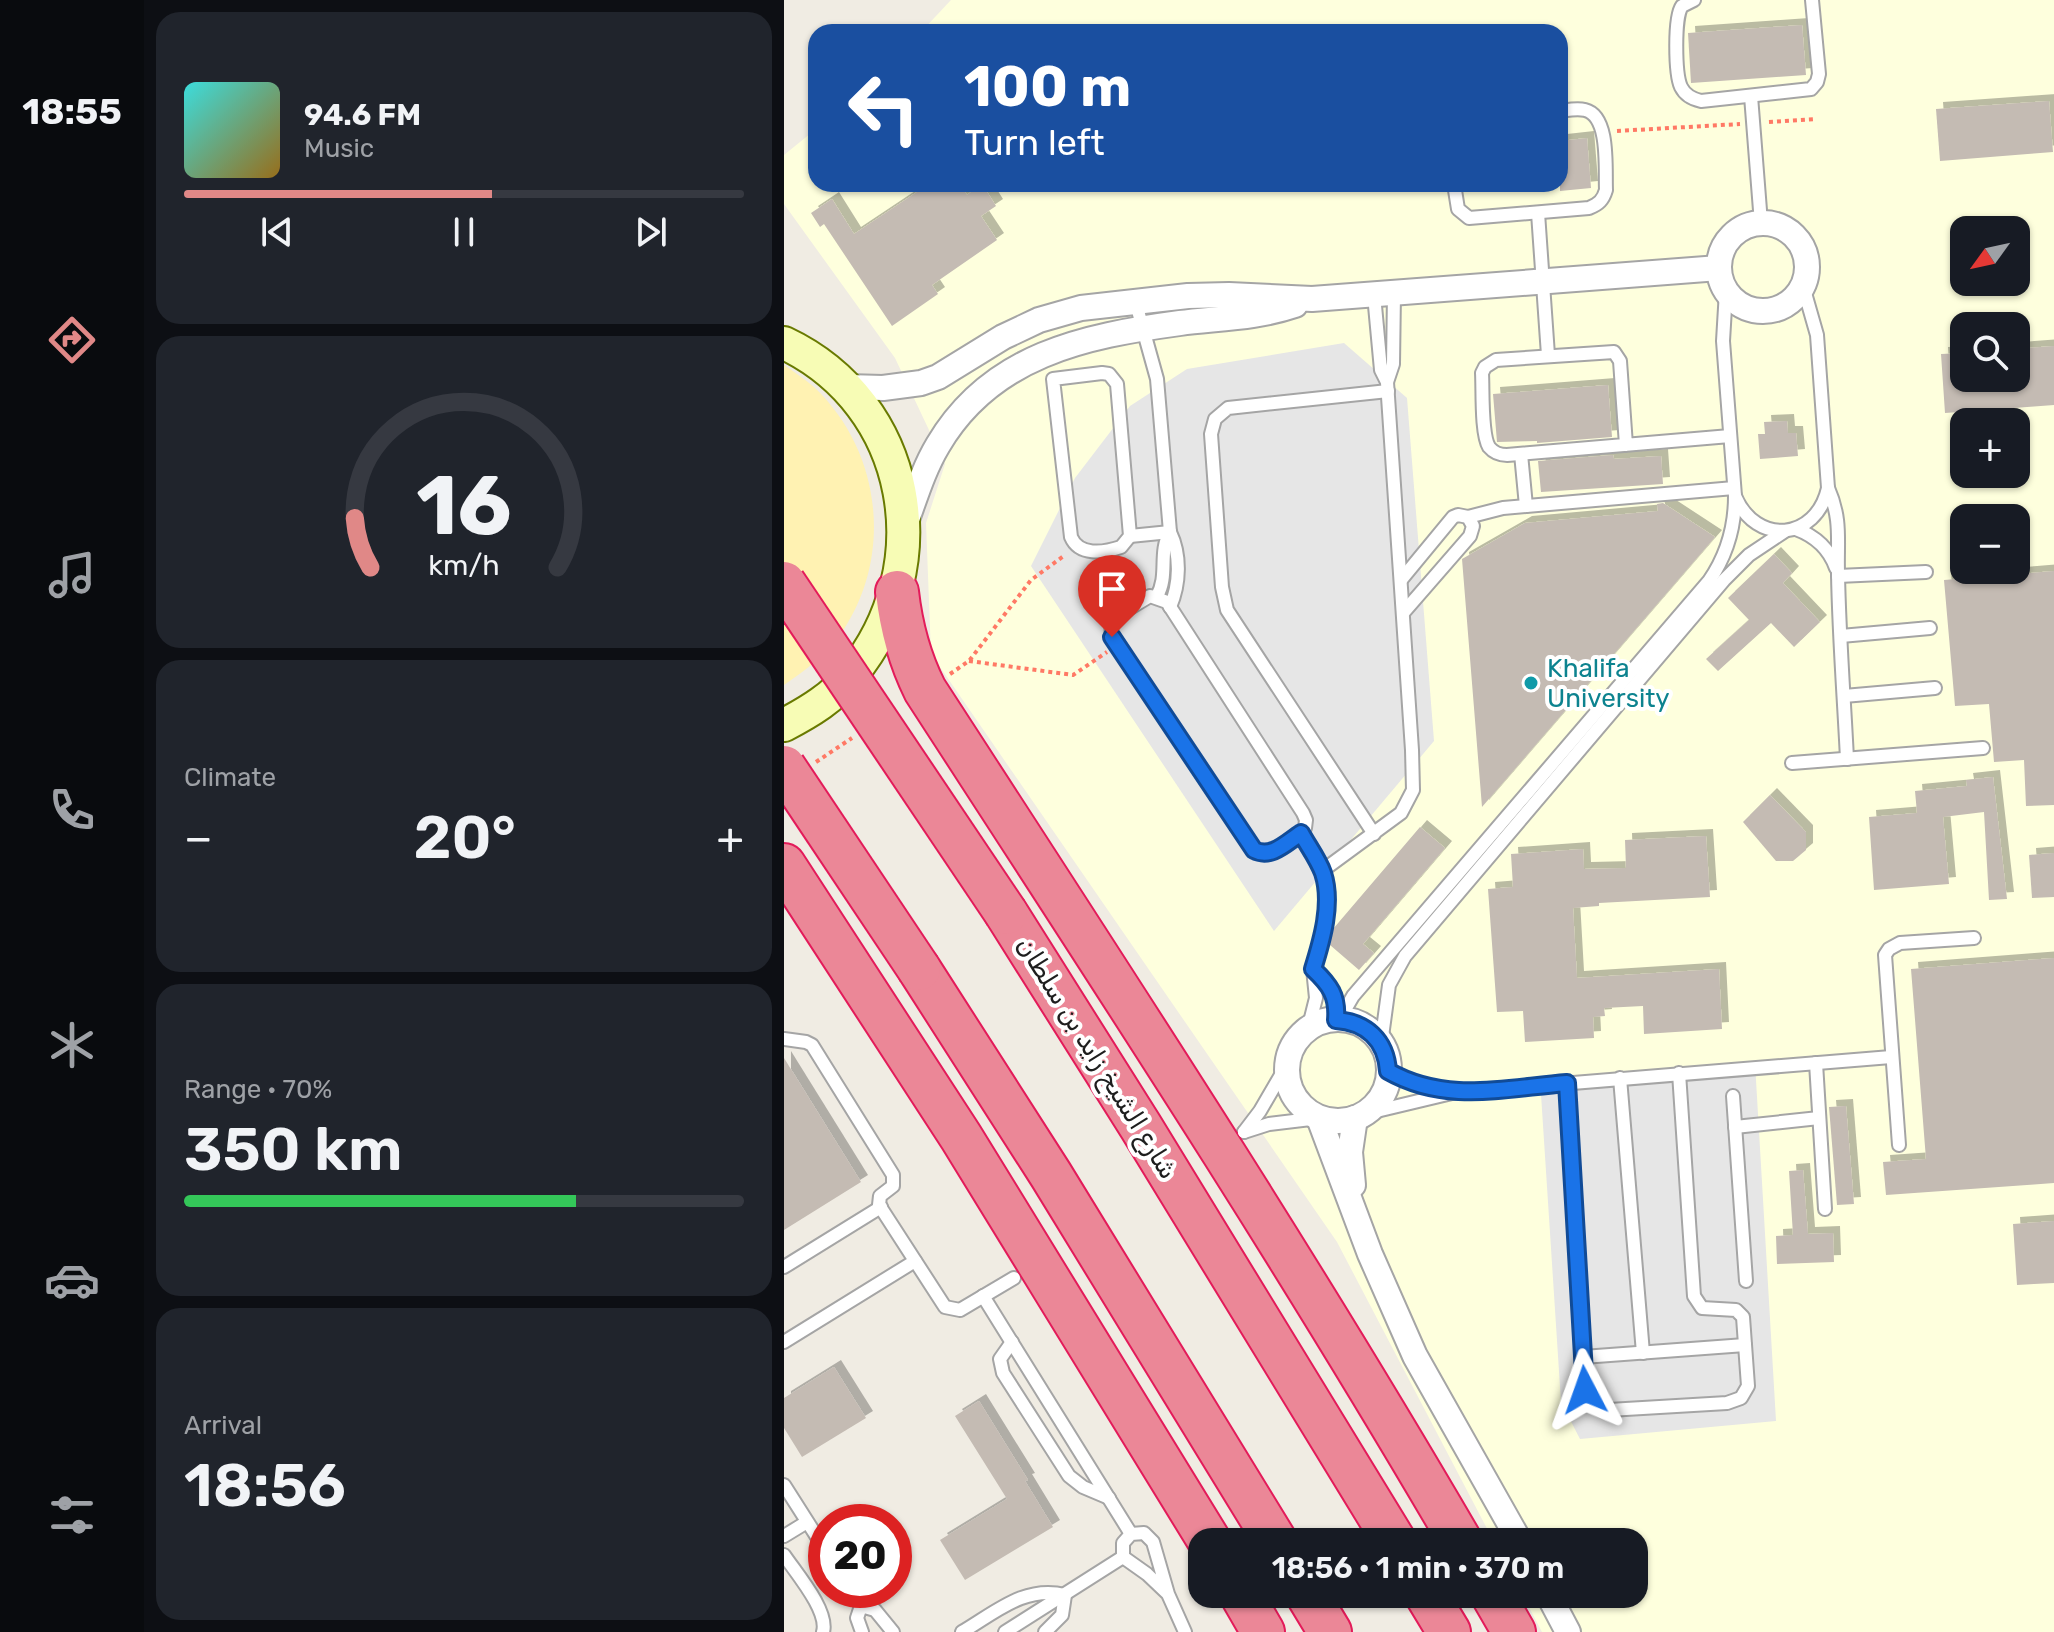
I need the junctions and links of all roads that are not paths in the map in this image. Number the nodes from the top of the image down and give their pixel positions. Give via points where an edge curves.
1 (1694, 0) edge
2 (1812, 0) edge
3 (1751, 96) junction
4 (1568, 110) edge
5 (1455, 192) edge
6 (1538, 213) junction
7 (1761, 223) junction
8 (1723, 279) junction
9 (1544, 282) junction
10 (1803, 286) junction
11 (1384, 294) junction
12 (1312, 299) junction
13 (1135, 300) junction
14 (784, 317) edge
15 (1145, 328) junction
16 (794, 347) edge
17 (1042, 354) junction
18 (1548, 355) junction
19 (1053, 379) junction
20 (1388, 386) junction
21 (847, 387) junction
22 (1730, 436) junction
23 (1626, 445) junction
24 (1521, 454) junction
25 (1828, 488) junction
26 (1734, 492) junction
27 (1526, 506) junction
28 (1468, 517) junction
29 (905, 525) junction
30 (1790, 530) junction
31 (1170, 532) junction
32 (1130, 536) junction
33 (1926, 572) dead end
34 (1838, 574) junction
35 (1401, 580) junction
36 (784, 583) edge
37 (897, 592) junction
38 (1157, 596) junction
39 (1170, 607) junction
40 (1403, 613) junction
41 (1930, 628) dead end
42 (1841, 636) junction
43 (1935, 688) dead end
44 (1844, 696) junction
45 (784, 725) edge
46 (1983, 748) dead end
47 (1847, 759) junction
48 (1792, 763) dead end
49 (784, 767) edge
50 (1301, 833) junction
51 (1374, 834) junction
52 (784, 865) edge
53 (1322, 871) junction
54 (784, 882) edge
55 (832, 935) junction
56 (1974, 938) dead end
57 (1313, 969) junction
58 (1338, 1020) junction
59 (1308, 1030) junction
60 (784, 1039) edge
61 (1381, 1044) junction
62 (1891, 1057) junction
63 (1288, 1063) junction
64 (1816, 1063) junction
65 (1388, 1071) junction
66 (1679, 1073) junction
67 (1620, 1078) junction
68 (1567, 1083) junction
69 (1452, 1093) junction
70 (1733, 1096) dead end
71 (1359, 1116) junction
72 (1319, 1118) junction
73 (1819, 1118) junction
74 (1735, 1127) junction
75 (1899, 1145) dead end
76 (881, 1207) junction
77 (1825, 1209) dead end
78 (1355, 1215) junction
79 (915, 1261) junction
80 (784, 1267) edge
81 (1014, 1278) dead end
82 (1746, 1281) dead end
83 (983, 1296) junction
84 (784, 1342) edge
85 (1012, 1342) junction
86 (1745, 1345) junction
87 (1643, 1353) junction
88 (1583, 1357) junction
89 (784, 1485) edge
90 (1109, 1498) junction
91 (807, 1522) joint
92 (1201, 1528) edge
93 (1267, 1528) edge
94 (1386, 1528) edge
95 (1453, 1528) edge
96 (1512, 1528) edge
97 (1131, 1534) junction
98 (784, 1536) edge
99 (784, 1555) edge
100 (1123, 1557) junction
101 (1168, 1594) junction
102 (1065, 1595) junction
103 (860, 1608) edge
104 (868, 1608) edge
105 (1249, 1608) edge
106 (1315, 1608) edge
107 (1434, 1608) edge
108 (1500, 1608) edge
109 (1555, 1608) edge
110 (823, 1632) edge
111 (862, 1632) edge
112 (893, 1632) edge
113 (962, 1632) edge
114 (1005, 1632) edge
115 (1045, 1632) edge
116 (1185, 1632) edge
117 (1263, 1632) edge
118 (1330, 1632) edge
119 (1449, 1632) edge
120 (1514, 1632) edge
121 (1568, 1632) edge

1 - 3 lane via 1682,6 1676,18 1682,89 1701,101
2 - 3 lane via 1817,82 1803,92
3 - 7 lane
4 - 6 lane via 1589,111 1601,123 1606,190 1589,208
5 - 6 lane via 1458,209 1469,218
6 - 9 lane
7 - 8 street via 1731,236 1724,246
7 - 10 street via 1786,229 1796,238 1807,261
8 - 9 street
8 - 10 street via 1737,302 1766,311 1781,307
8 - 22 lane
9 - 11 street
9 - 18 lane
10 - 25 lane via 1817,335
11 - 12 street
11 - 20 lane via 1393,364
11 - 20 lane via 1381,370
12 - 13 street via 1229,295
12 - 15 street via 1254,316
13 - 15 lane
13 - 21 street via 1039,320 921,383
14 - 16 main road
15 - 17 street
15 - 31 lane via 1157,379
16 - 21 main road
17 - 19 lane
17 - 29 street via 981,392 958,417 938,445
18 - 23 lane via 1609,350 1618,355
18 - 24 lane via 1496,360 1482,373 1488,445 1499,455
19 - 32 lane via 1102,373 1117,384
19 - 32 lane via 1071,537 1085,551 1114,549
20 - 35 lane
20 - 51 lane via 1228,408 1215,419 1211,434 1227,610
21 - 29 main road via 877,428 896,472
22 - 23 lane
22 - 26 lane
23 - 24 lane
24 - 27 lane
25 - 30 lane via 1821,509 1806,524
25 - 34 lane via 1838,517
26 - 27 lane
26 - 30 lane via 1754,522
26 - 58 lane via 1731,535 1709,581 1353,996
27 - 28 lane
28 - 35 lane via 1453,517
28 - 40 lane via 1473,526 1470,536
29 - 37 main road
30 - 34 lane via 1817,540
30 - 61 lane via 1749,555 1724,580 1405,956 1389,985
31 - 32 lane
31 - 38 lane via 1163,546 1163,582
31 - 39 lane via 1178,572
33 - 34 lane
34 - 42 lane
35 - 40 lane
36 - 94 highway, شارع الشيخ زايد بن سلطان, bridge via 1006,913
37 - 45 main road via 879,637 851,677 815,708
37 - 95 highway via 910,659 925,690 1165,1058
38 - 39 lane
38 - 50 lane via 1145,597 1111,623 1117,646 1254,850 1271,853
39 - 50 lane via 1303,813
40 - 51 lane via 1413,790 1401,813
41 - 42 lane
42 - 44 lane
43 - 44 lane
44 - 47 lane
46 - 47 lane
47 - 48 lane
49 - 93 highway, bridge via 1084,1228
50 - 53 lane
51 - 53 lane
52 - 55 highway
53 - 57 lane via 1325,917
54 - 55 street
55 - 92 highway
56 - 62 lane via 1900,943 1889,949 1885,961
57 - 58 lane via 1335,995
57 - 59 lane via 1316,998
58 - 59 street
58 - 61 street via 1363,1026
59 - 63 street
60 - 76 lane via 812,1045 893,1175 893,1186 879,1199
61 - 65 street
62 - 64 lane
62 - 75 lane
63 - 72 street via 1297,1101
63 - 72 lane via 1244,1132
64 - 66 lane
64 - 73 lane
65 - 69 lane via 1419,1086
65 - 71 street via 1382,1096
66 - 67 lane
66 - 86 lane via 1694,1296 1707,1310 1739,1311
67 - 68 lane
67 - 87 lane
68 - 69 lane
68 - 88 lane
69 - 71 lane
70 - 74 lane
71 - 72 street
71 - 78 street via 1350,1152
72 - 78 street
73 - 74 lane
73 - 77 lane
74 - 82 lane
76 - 79 lane
76 - 80 lane
78 - 96 street via 1415,1356
79 - 83 lane via 950,1310
79 - 84 lane
81 - 83 lane
83 - 85 lane
85 - 90 lane
85 - 90 lane via 1000,1359 1003,1373 1069,1476
86 - 87 lane
86 - 88 lane via 1748,1386 1741,1398 1727,1403 1601,1409 1585,1390
87 - 88 lane
89 - 91 lane
90 - 97 lane
91 - 98 lane
97 - 100 lane via 1123,1543
97 - 101 lane via 1144,1533 1153,1542
99 - 110 lane via 821,1611
100 - 101 lane
100 - 102 lane
101 - 116 lane
102 - 113 lane via 1051,1591 1021,1597
102 - 114 lane
102 - 115 lane via 1062,1615
103 - 111 lane via 857,1618
104 - 112 lane
105 - 117 highway
106 - 118 highway
107 - 119 highway
108 - 120 highway
109 - 121 street

